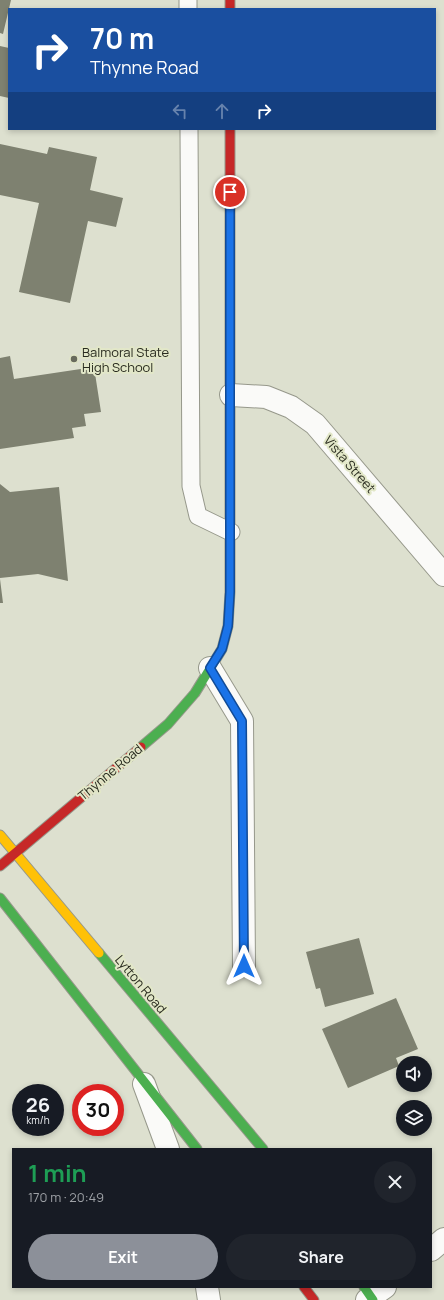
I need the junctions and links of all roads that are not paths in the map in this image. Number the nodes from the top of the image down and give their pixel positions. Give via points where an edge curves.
1 (189, 130) edge
2 (230, 130) edge
3 (231, 395) junction
4 (230, 532) junction
5 (444, 575) edge
6 (210, 668) junction
7 (0, 835) edge
8 (16, 852) junction
9 (0, 866) edge
10 (0, 898) edge
11 (244, 966) dead end
12 (142, 1080) junction
13 (168, 1148) edge
14 (197, 1148) edge
15 (262, 1148) edge
16 (444, 1239) edge
17 (432, 1249) edge
18 (207, 1288) edge
19 (305, 1288) edge
20 (209, 1300) edge
21 (314, 1300) edge

1 - 4 lane via 191,486 198,516
2 - 3 main road, Thynne Road
3 - 4 main road, Thynne Road
3 - 5 street, Vista Street via 266,396 291,407 315,424
4 - 6 main road, Thynne Road via 228,626 222,649
6 - 8 main road, Thynne Road via 195,693 168,724
6 - 11 street via 242,721
7 - 8 main road, Lytton Road
8 - 9 main road, Thynne Road
8 - 15 main road, Lytton Road
10 - 12 main road
12 - 13 street
12 - 14 main road
16 - 17 street
18 - 20 street
19 - 21 main road

